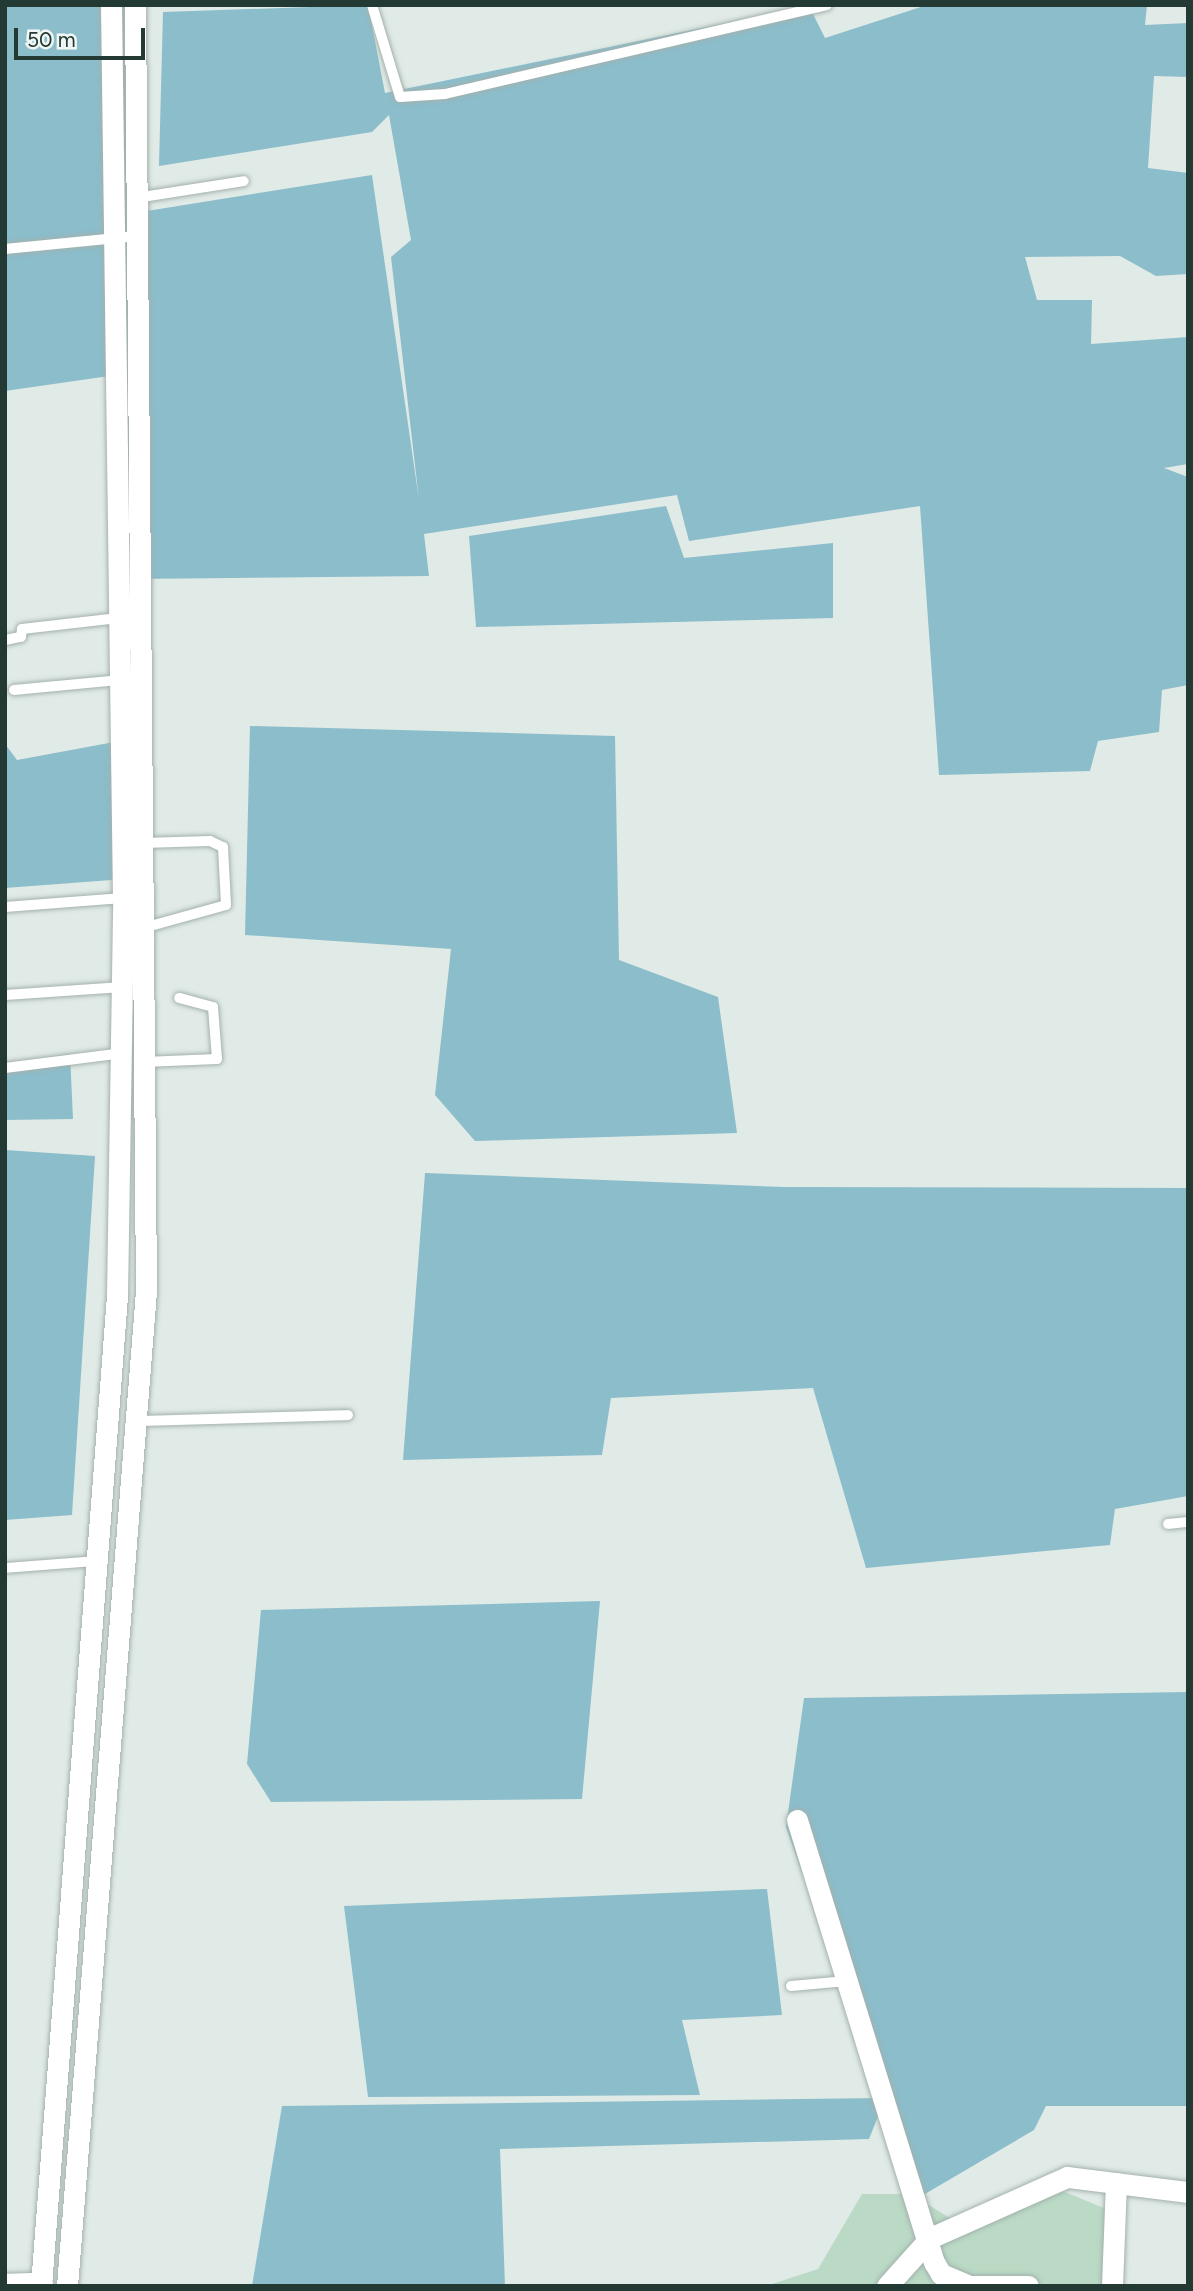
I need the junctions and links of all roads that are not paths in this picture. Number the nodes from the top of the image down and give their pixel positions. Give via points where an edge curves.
1 (111, 5) edge
2 (135, 5) edge
3 (372, 5) edge
4 (827, 5) edge
5 (244, 181) dead end
6 (136, 198) junction
7 (137, 236) junction
8 (114, 240) junction
9 (5, 249) edge
10 (118, 618) junction
11 (5, 640) edge
12 (119, 680) junction
13 (14, 690) dead end
14 (142, 843) junction
15 (123, 898) junction
16 (5, 907) edge
17 (142, 928) junction
18 (123, 987) junction
19 (5, 995) edge
20 (179, 999) dead end
21 (123, 1053) junction
22 (144, 1062) junction
23 (5, 1068) edge
24 (348, 1415) dead end
25 (137, 1421) junction
26 (1188, 1522) edge
27 (1168, 1524) dead end
28 (96, 1560) junction
29 (5, 1568) edge
30 (797, 1820) dead end
31 (847, 1980) junction
32 (791, 1986) dead end
33 (1116, 2183) junction
34 (1188, 2192) edge
35 (930, 2238) junction
36 (5, 2284) edge
37 (42, 2284) edge
38 (68, 2286) edge
39 (887, 2286) edge
40 (1028, 2286) edge
41 (1112, 2286) edge

1 - 8 street
2 - 6 street
3 - 4 lane via 400,97 445,94
5 - 6 lane
6 - 7 street
7 - 8 lane
7 - 14 street
8 - 9 lane
8 - 10 street
10 - 11 lane via 22,629 21,637
10 - 12 street
12 - 13 lane
12 - 15 street
14 - 17 street
14 - 17 lane via 210,841 223,847 226,905
15 - 16 lane
15 - 18 street
17 - 22 street
18 - 19 lane
18 - 21 street
20 - 22 lane via 213,1007 217,1059
21 - 23 lane
21 - 28 street via 117,1296
22 - 25 street via 146,1291
24 - 25 lane
25 - 38 street
26 - 27 lane
28 - 29 lane
28 - 37 street
30 - 31 street
31 - 32 lane
31 - 35 street
33 - 34 street
33 - 35 street via 1067,2177
33 - 41 street
35 - 39 street
35 - 40 street via 941,2274 969,2286
36 - 37 street

